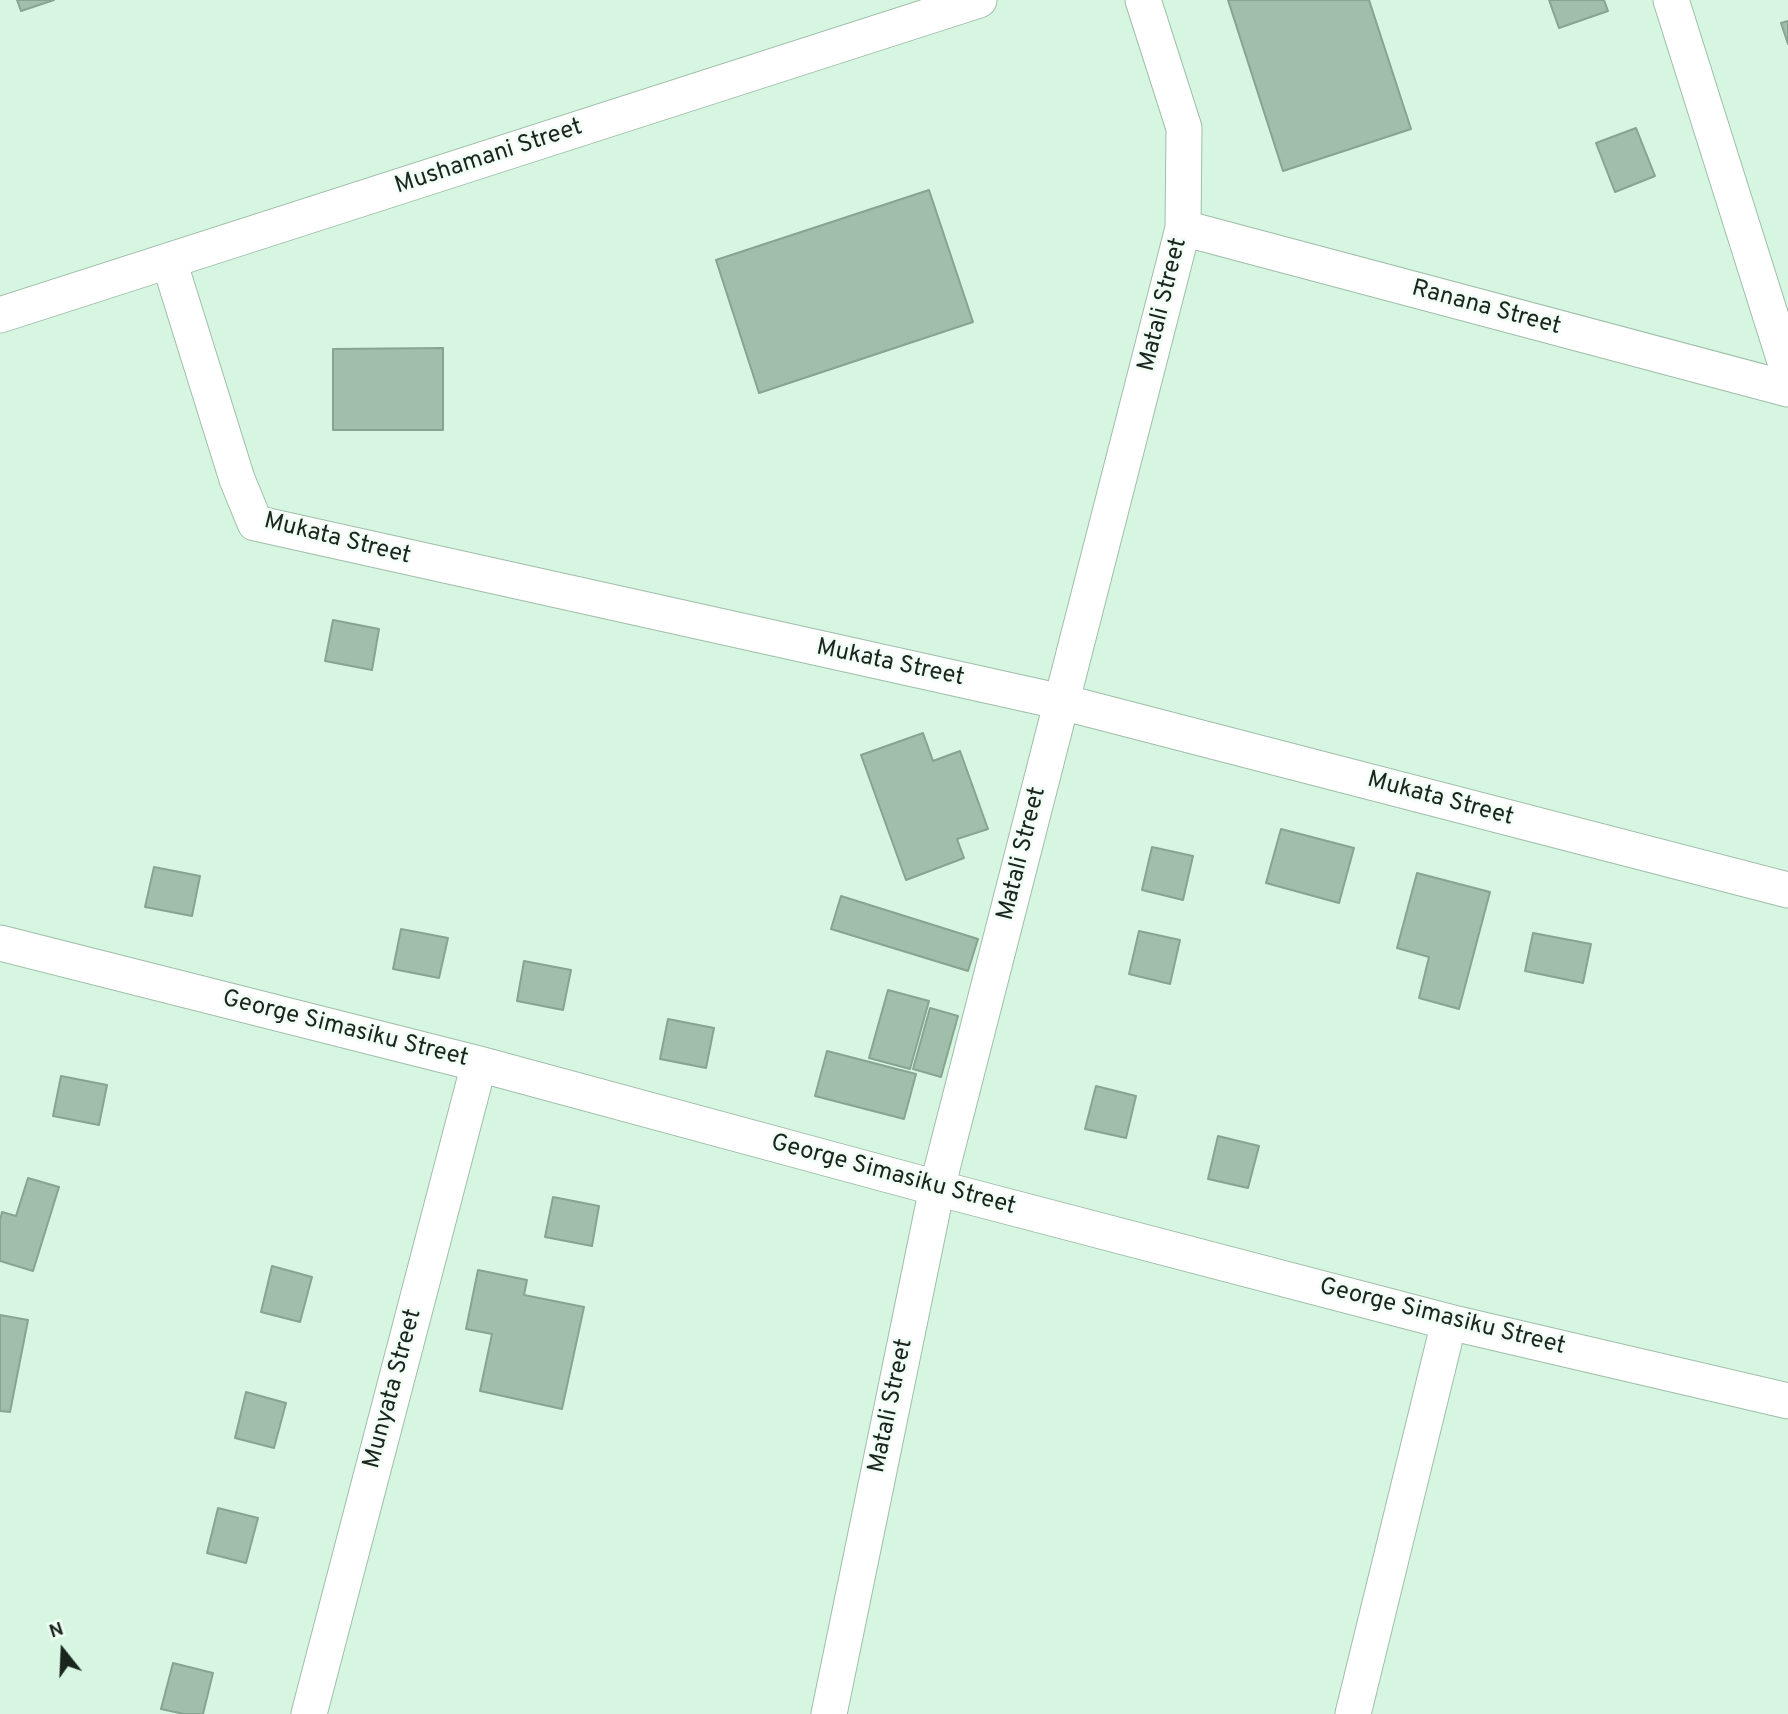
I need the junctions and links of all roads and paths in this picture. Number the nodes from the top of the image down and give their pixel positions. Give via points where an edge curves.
1 (978, 0) edge
2 (1143, 0) edge
3 (1671, 0) edge
4 (1184, 228) junction
5 (169, 261) junction
6 (0, 315) edge
7 (1788, 371) edge
8 (1788, 389) edge
9 (1062, 702) junction
10 (1788, 890) edge
11 (0, 943) edge
12 (480, 1064) junction
13 (937, 1188) junction
14 (1449, 1322) junction
15 (1788, 1401) edge
16 (309, 1714) edge
17 (829, 1714) edge
18 (1353, 1714) edge

1 - 5 street, Mushamani Street
2 - 4 street, Matali Street via 1184,128
3 - 7 street
4 - 8 street, Ranana Street
4 - 9 street, Matali Street
5 - 6 street, Mushamani Street
5 - 9 street, Mukata Street via 255,523
9 - 10 street, Mukata Street
9 - 13 street, Matali Street
11 - 12 street, George Simasiku Street
12 - 13 street, George Simasiku Street
12 - 16 street, Munyata Street
13 - 14 street, George Simasiku Street
13 - 17 street, Matali Street
14 - 15 street, George Simasiku Street
14 - 18 street

